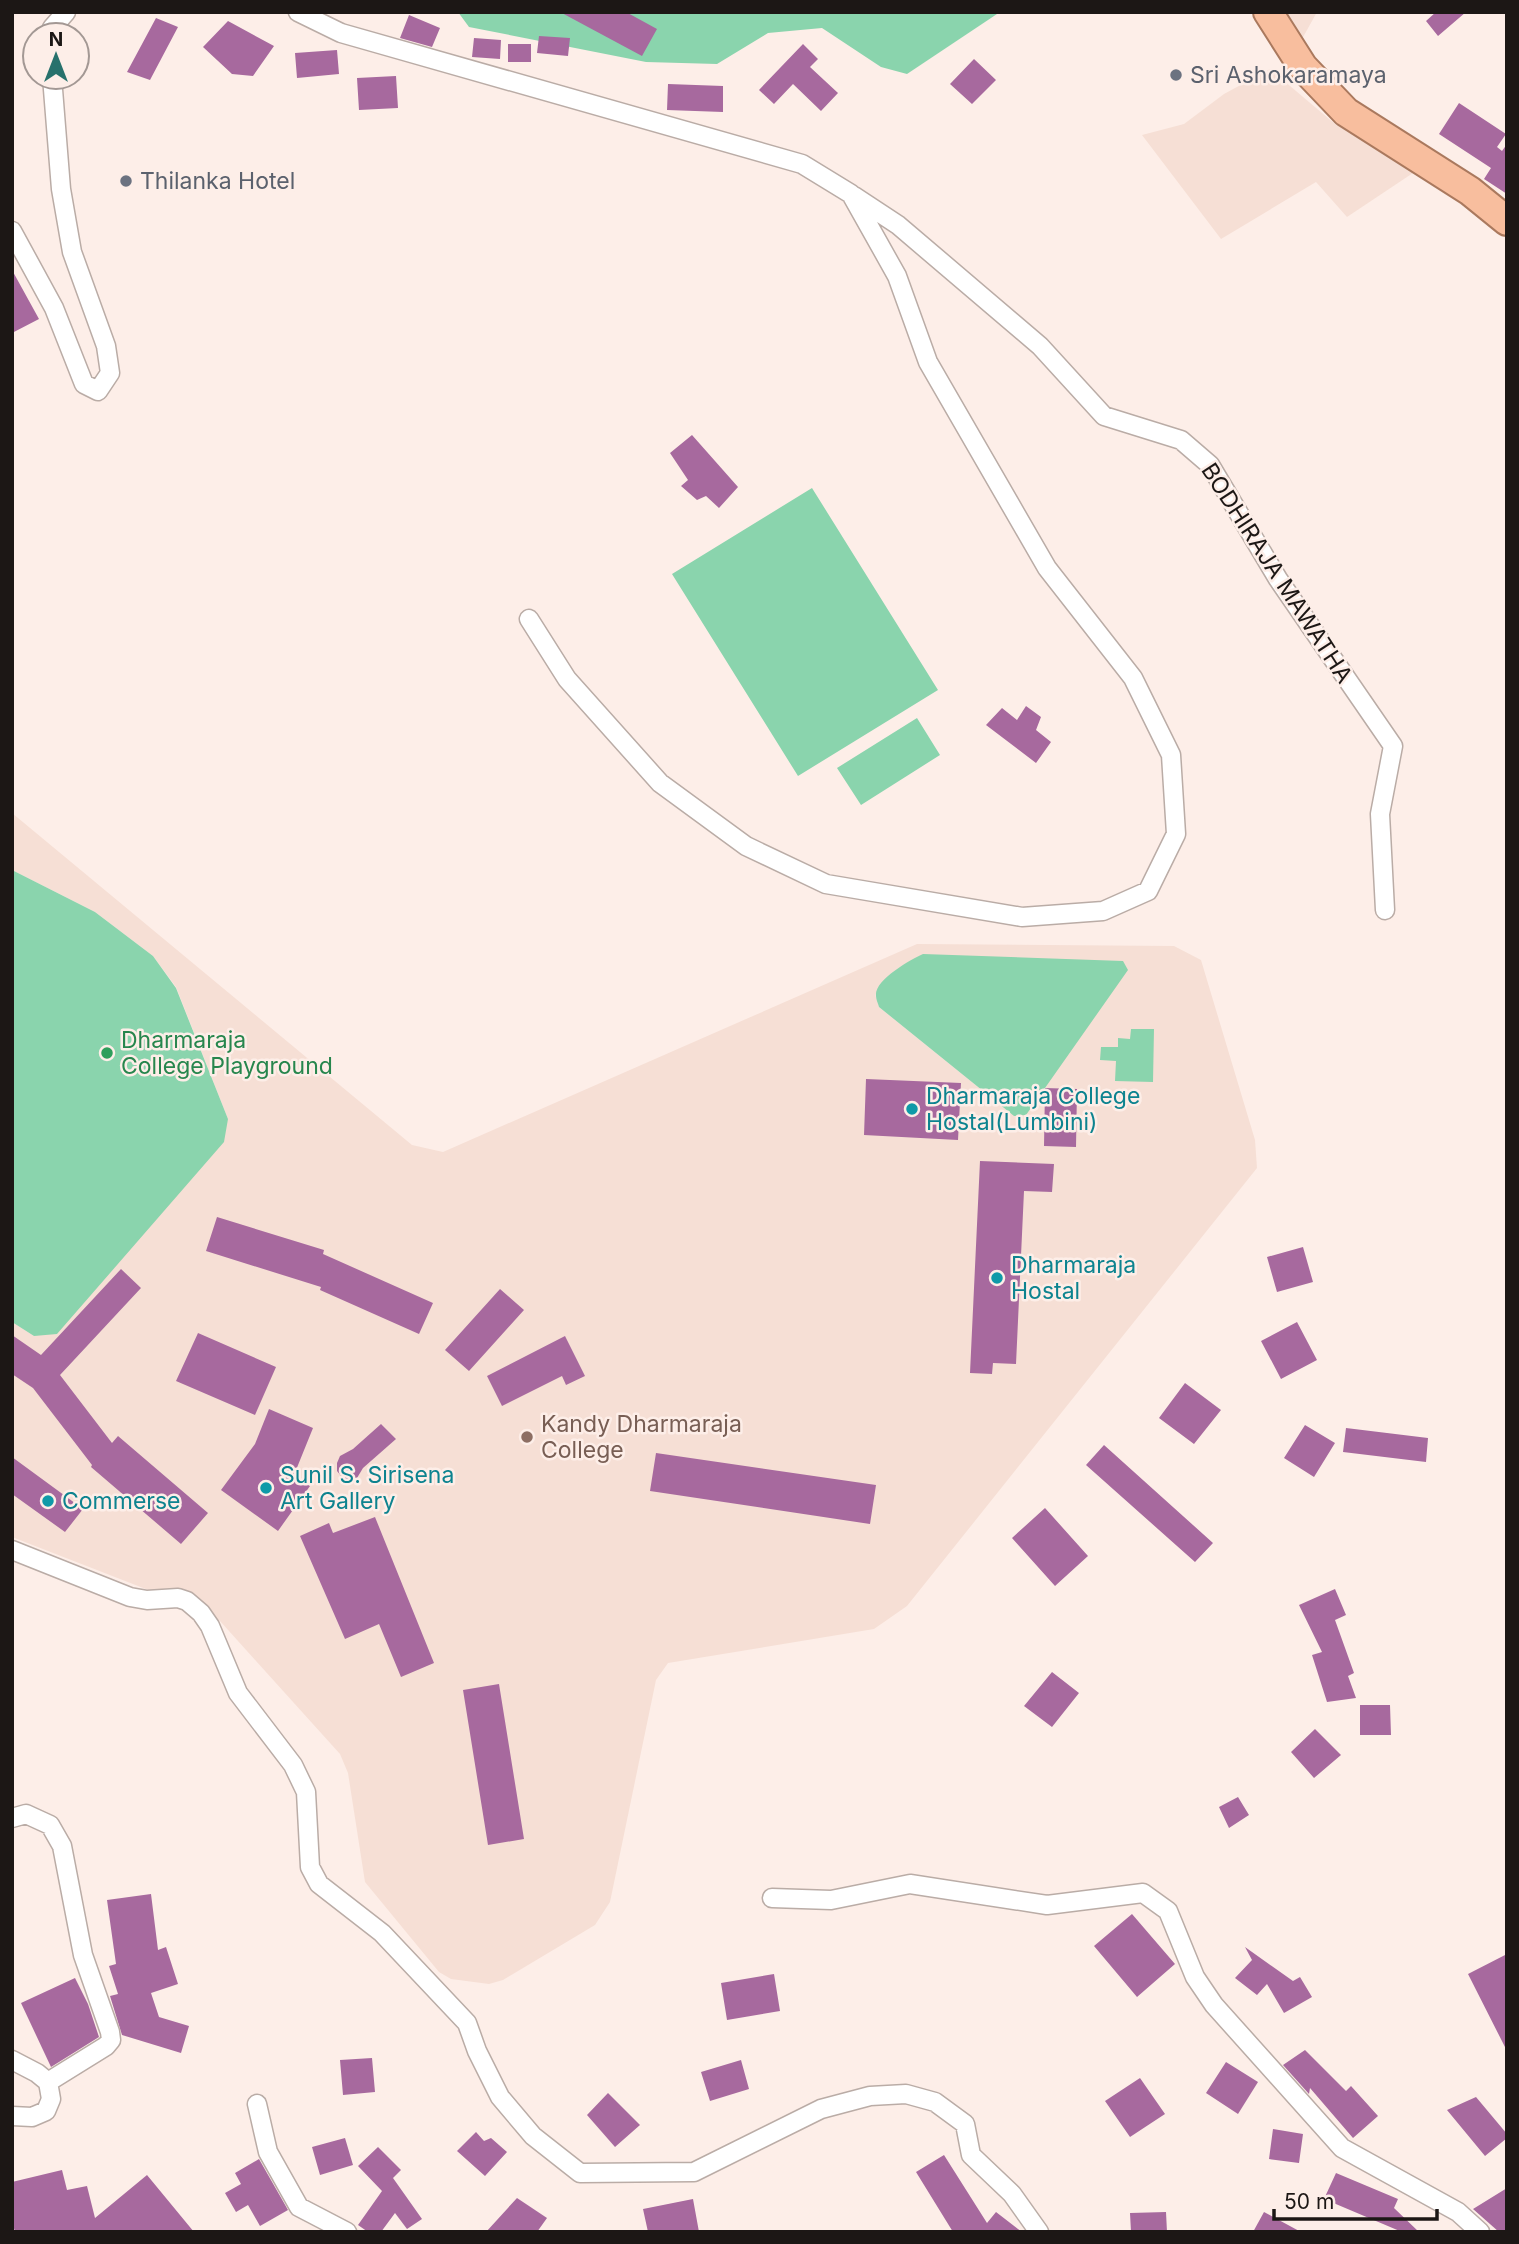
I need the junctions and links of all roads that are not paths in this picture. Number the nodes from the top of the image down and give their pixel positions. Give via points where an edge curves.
1 (299, 12) edge
2 (1268, 12) edge
3 (53, 91) edge
4 (851, 194) junction
5 (1507, 221) edge
6 (12, 231) edge
7 (529, 619) dead end
8 (1385, 910) dead end
9 (12, 1550) edge
10 (12, 1818) edge
11 (772, 1898) dead end
12 (12, 2060) edge
13 (48, 2082) junction
14 (257, 2104) dead end
15 (12, 2116) edge
16 (347, 2232) edge
17 (1039, 2232) edge
18 (1480, 2232) edge

1 - 4 street, BODHIRAJA MAWATHA via 341,33 802,164
2 - 5 highway via 1303,67 1346,112 1470,191
3 - 6 street via 61,189 72,252 106,346 110,373 98,391 84,384 54,308
4 - 7 street via 897,276 928,362 1047,568 1133,678 1171,755 1176,834 1149,891 1103,911 1022,917 825,884 746,846 660,783 567,679
4 - 8 street, BODHIRAJA MAWATHA via 898,225 1040,346 1104,416 1181,440 1210,465 1278,579 1393,746 1380,814
9 - 17 street via 130,1597 178,1598 201,1613 238,1693 293,1765 306,1792 310,1867 319,1884 382,1933 467,2024 500,2097 533,2136 580,2173 694,2172 821,2109 870,2096 906,2094 935,2102 965,2124 971,2155 1012,2194
10 - 13 street via 26,1814 50,1825 62,1846 83,1955 110,2032 106,2046
11 - 18 street via 831,1900 911,1884 1047,1905 1143,1893 1168,1911 1195,1977 1214,2005 1342,2148 1458,2212
12 - 13 street
13 - 15 street via 51,2099 46,2111 32,2117
14 - 16 street via 268,2152 299,2207

